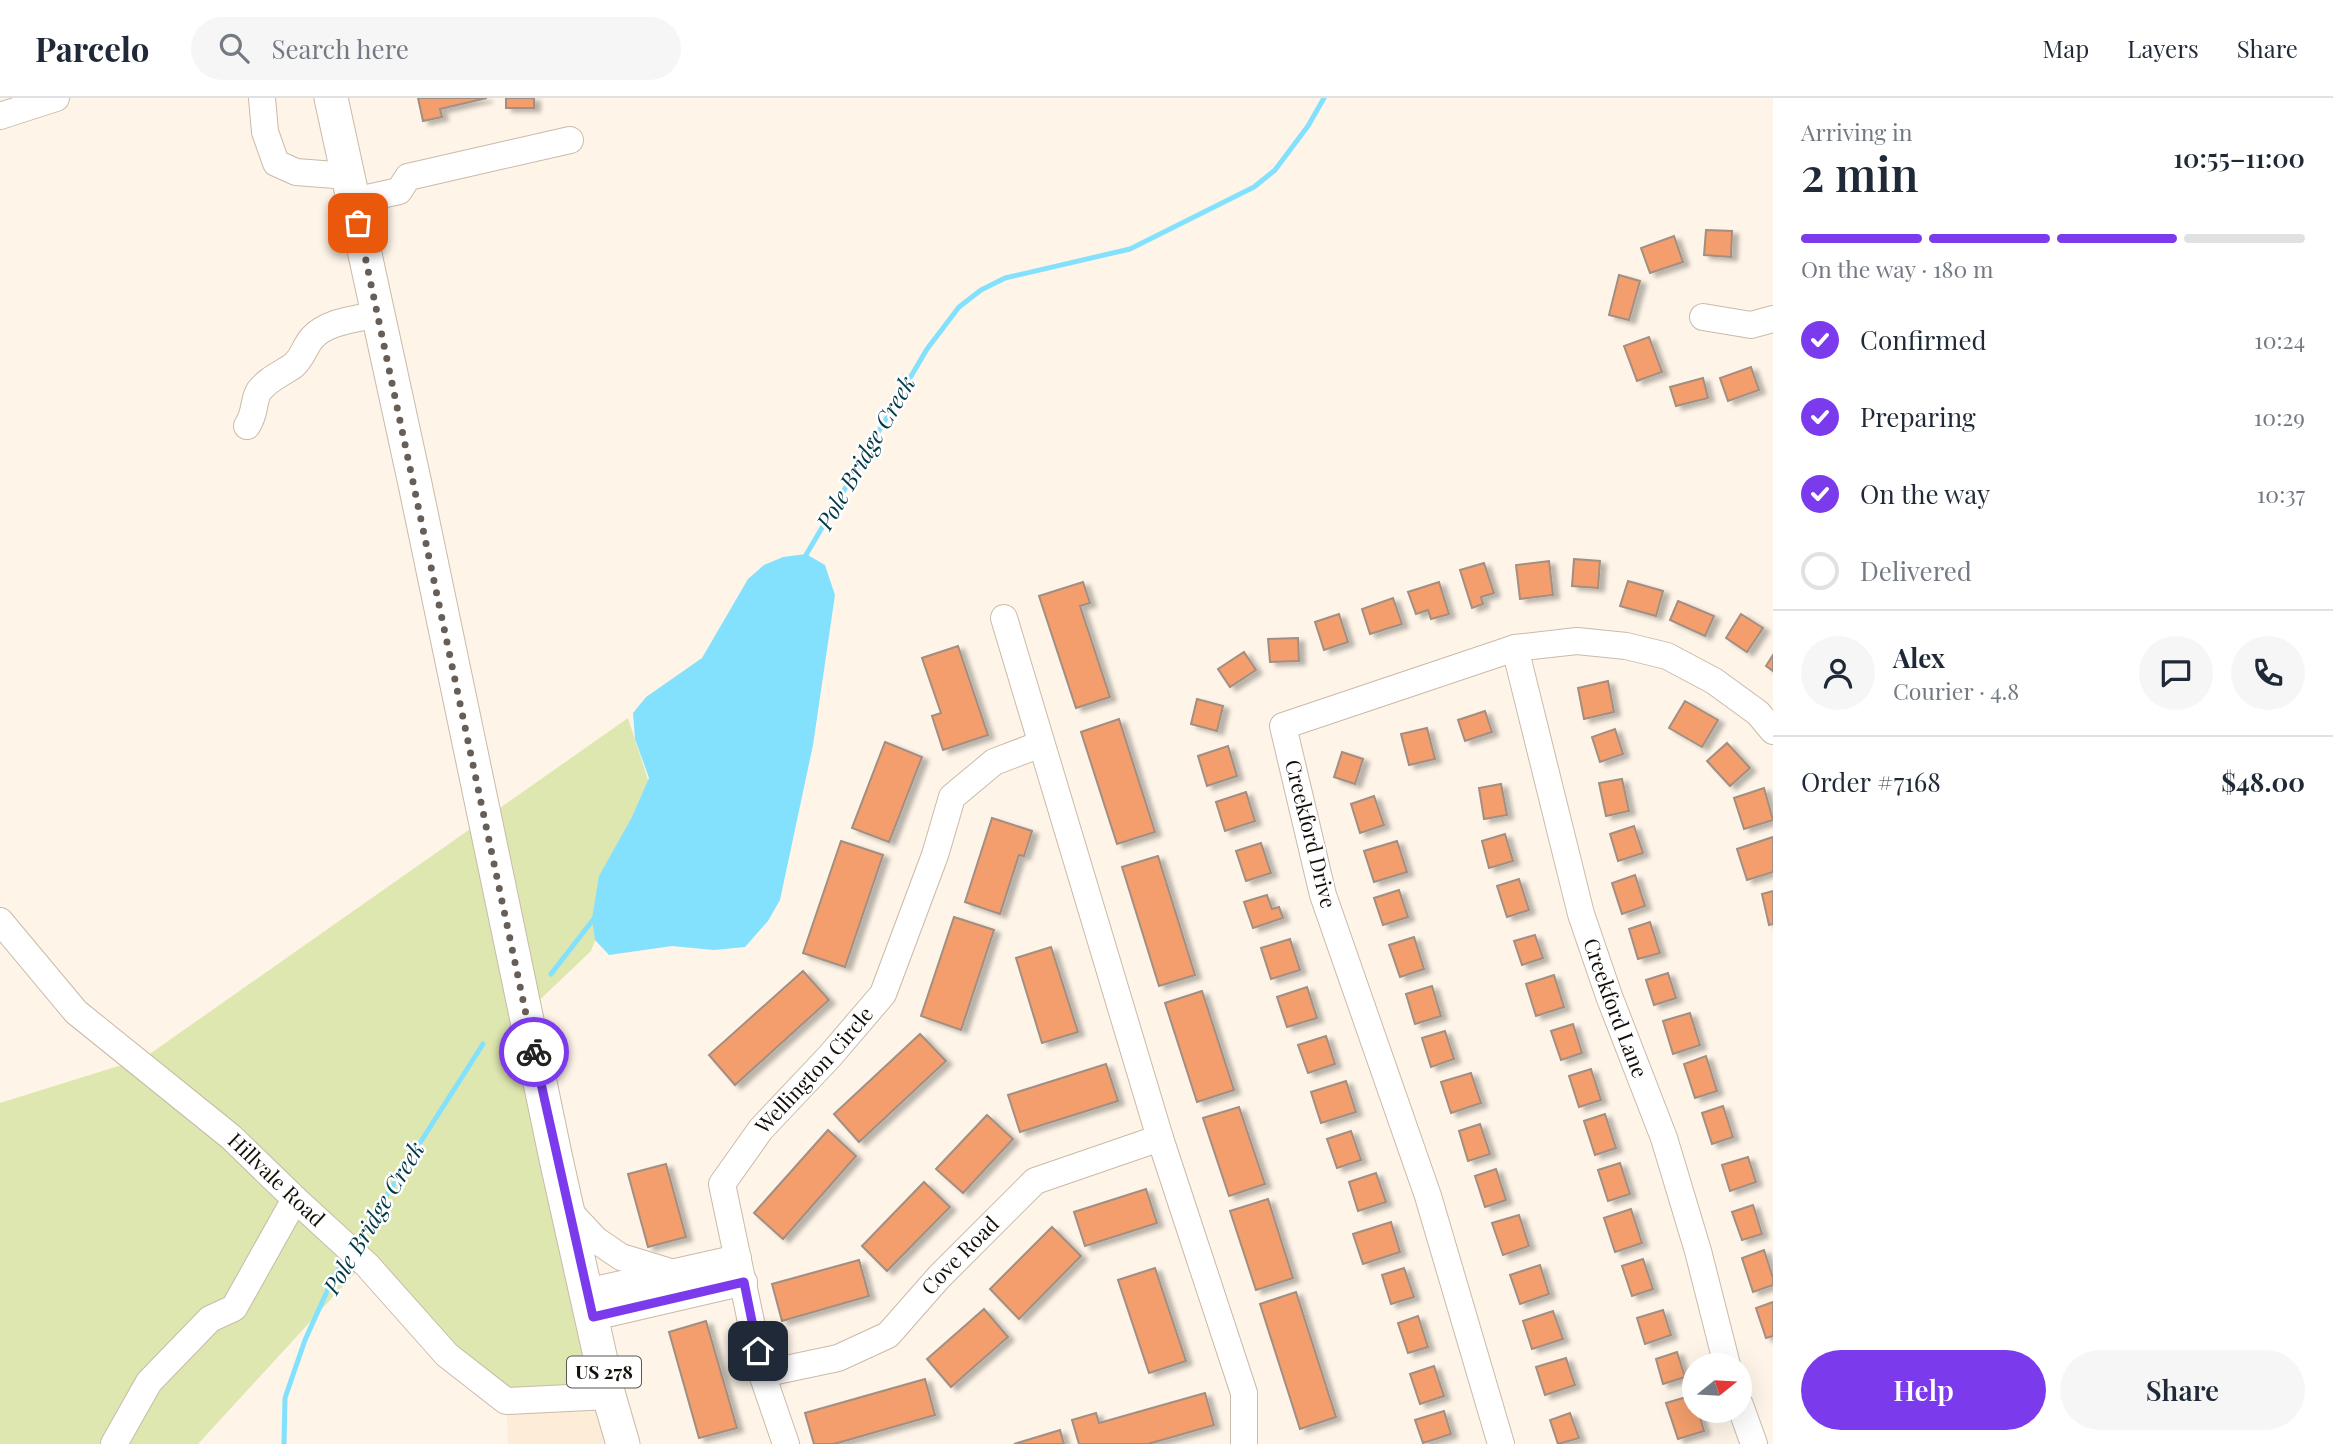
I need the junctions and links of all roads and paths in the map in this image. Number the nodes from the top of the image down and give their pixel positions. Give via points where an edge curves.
1 (56, 98) edge
2 (262, 98) edge
3 (331, 98) edge
4 (0, 116) edge
5 (570, 140) dead end
6 (351, 188) junction
7 (378, 314) junction
8 (1703, 317) dead end
9 (1773, 319) edge
10 (247, 426) dead end
11 (1004, 618) dead end
12 (1516, 648) junction
13 (1773, 731) edge
14 (1041, 744) junction
15 (0, 921) edge
16 (1160, 1138) junction
17 (295, 1199) junction
18 (568, 1210) junction
19 (741, 1270) junction
20 (671, 1273) junction
21 (589, 1305) junction
22 (1724, 1353) edge
23 (762, 1374) junction
24 (609, 1396) junction
25 (1746, 1423) edge
26 (114, 1444) edge
27 (622, 1444) edge
28 (786, 1444) edge
29 (1244, 1444) edge
30 (1501, 1444) edge
31 (1754, 1444) edge

1 - 4 street
2 - 6 street via 265,132 276,163
3 - 6 main road, US 278
5 - 6 street via 408,177 398,191
6 - 7 main road, US 278
7 - 10 street via 324,327 310,339 295,364 257,393 254,416
7 - 18 main road, US 278
8 - 9 street via 1751,325
11 - 14 street
12 - 13 street, Creekford Drive via 1577,641 1667,656 1714,681 1758,713
12 - 22 street, Creekford Lane via 1580,914 1664,1138
12 - 30 street, Creekford Drive via 1283,726 1324,895 1428,1195
14 - 16 street
14 - 19 street, Wellington Circle via 994,762 952,797 883,994 761,1129 722,1184
15 - 17 street, Hillvale Road via 76,1012 232,1137
16 - 23 street, Cove Road via 1035,1181 888,1335 838,1358
16 - 29 street via 1244,1393
17 - 24 street, Hillvale Road via 367,1265 447,1355 506,1401
17 - 26 street via 234,1308 210,1320 149,1382
18 - 20 street via 596,1240 621,1257
18 - 21 main road, US 278
19 - 20 street
19 - 21 street
19 - 23 street, Wellington Circle
20 - 21 street
21 - 24 main road, US 278
23 - 28 street, Wellington Circle
24 - 27 main road, US 278
25 - 31 street

